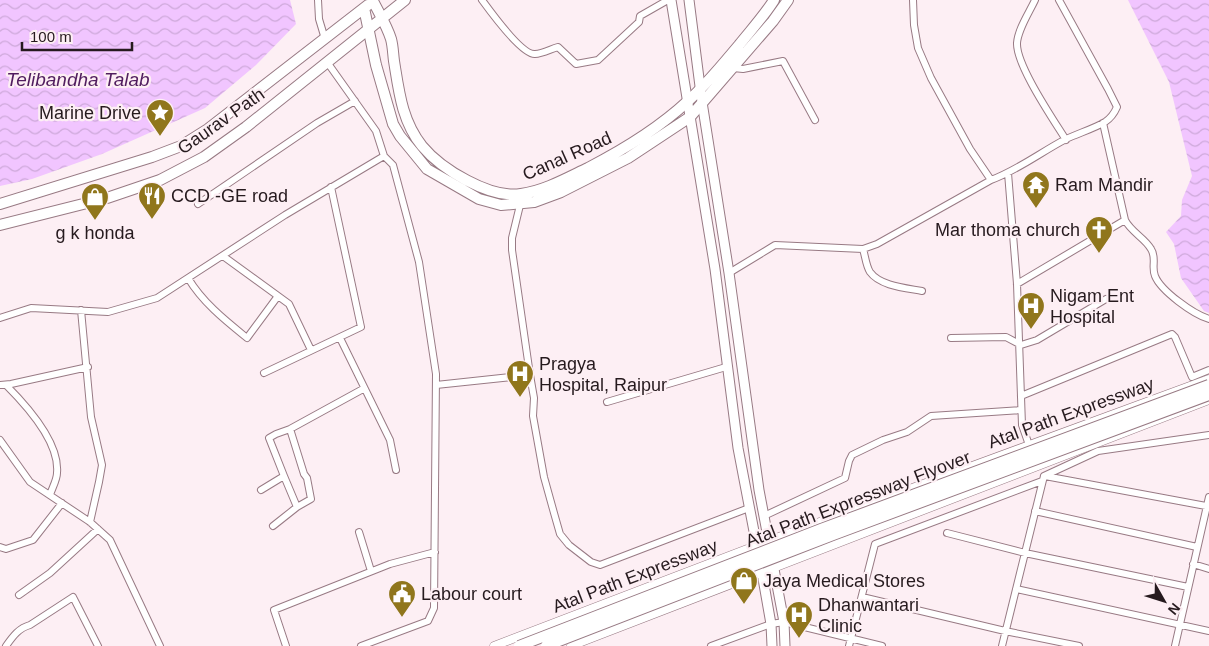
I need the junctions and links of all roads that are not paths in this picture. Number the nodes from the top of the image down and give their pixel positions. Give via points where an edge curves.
1 (318, 0) edge
2 (373, 0) edge
3 (405, 0) edge
4 (482, 0) edge
5 (668, 0) edge
6 (671, 0) edge
7 (689, 0) edge
8 (774, 0) edge
9 (788, 0) edge
10 (913, 0) edge
11 (1035, 0) edge
12 (1059, 0) edge
13 (362, 4) edge
14 (382, 18) junction
15 (368, 30) junction
16 (325, 39) junction
17 (327, 62) junction
18 (733, 68) junction
19 (700, 89) junction
20 (355, 101) junction
21 (687, 102) junction
22 (702, 102) junction
23 (690, 117) junction
24 (815, 120) dead end
25 (1103, 123) junction
26 (1066, 140) junction
27 (384, 156) junction
28 (1008, 174) junction
29 (991, 180) junction
30 (331, 188) junction
31 (521, 199) junction
32 (0, 204) edge
33 (198, 204) dead end
34 (1125, 220) junction
35 (0, 225) edge
36 (863, 249) junction
37 (223, 256) junction
38 (729, 273) junction
39 (188, 278) junction
40 (1017, 284) junction
41 (922, 291) dead end
42 (278, 296) junction
43 (1106, 298) dead end
44 (82, 310) junction
45 (0, 316) edge
46 (1209, 319) edge
47 (340, 338) junction
48 (951, 338) dead end
49 (1019, 344) junction
50 (311, 350) junction
51 (726, 366) junction
52 (88, 368) junction
53 (1209, 370) edge
54 (264, 373) dead end
55 (530, 375) junction
56 (1209, 379) edge
57 (3, 385) edge
58 (1209, 385) edge
59 (436, 386) junction
60 (363, 389) junction
61 (1209, 395) edge
62 (1021, 396) junction
63 (1209, 400) edge
64 (607, 402) dead end
65 (1022, 410) junction
66 (290, 429) junction
67 (1209, 435) edge
68 (0, 440) edge
69 (1029, 444) junction
70 (396, 470) dead end
71 (284, 476) junction
72 (1043, 478) junction
73 (261, 490) dead end
74 (759, 490) junction
75 (745, 493) junction
76 (50, 495) junction
77 (1209, 497) edge
78 (62, 503) junction
79 (1206, 506) junction
80 (298, 507) junction
81 (748, 508) junction
82 (1035, 512) junction
83 (764, 516) junction
84 (90, 522) junction
85 (272, 526) dead end
86 (98, 529) junction
87 (359, 532) dead end
88 (947, 533) dead end
89 (768, 541) junction
90 (756, 546) junction
91 (0, 547) edge
92 (1197, 547) junction
93 (435, 552) junction
94 (1025, 553) junction
95 (1193, 564) junction
96 (774, 568) junction
97 (1209, 569) edge
98 (371, 571) junction
99 (762, 573) junction
100 (1188, 587) junction
101 (1016, 589) junction
102 (20, 595) dead end
103 (862, 597) junction
104 (784, 622) junction
105 (771, 624) junction
106 (1180, 625) junction
107 (1005, 631) junction
108 (1209, 632) edge
109 (850, 643) edge
110 (6, 646) edge
111 (98, 646) edge
112 (160, 646) edge
113 (286, 646) edge
114 (361, 646) edge
115 (494, 646) edge
116 (518, 646) edge
117 (546, 646) edge
118 (571, 646) edge
119 (710, 646) edge
120 (772, 646) edge
121 (785, 646) edge
122 (882, 646) edge
123 (1002, 646) edge
124 (1079, 646) edge
125 (1175, 646) edge

1 - 16 street
2 - 13 main road
2 - 14 main road, Canal Road
3 - 14 main road, Gaurav Path
4 - 5 street via 503,28 529,53 558,47 576,64 598,60 639,22 640,16
6 - 21 main road
7 - 19 main road
8 - 19 main road, Canal Road
9 - 18 main road
10 - 29 street via 918,48 931,78
11 - 26 street via 1019,35 1017,50 1035,89
12 - 25 street via 1117,107
13 - 15 main road
13 - 16 main road
14 - 15 main road, Gaurav Path
14 - 31 main road, Canal Road via 391,40 401,108 421,144 449,169 486,190
15 - 17 main road, Gaurav Path
15 - 31 main road via 394,124 414,154 428,169 479,199 501,205
16 - 32 main road via 208,130 181,146
17 - 20 street
17 - 35 main road, Gaurav Path via 204,157 160,180 107,198
18 - 22 main road
18 - 24 street via 783,61
19 - 21 main road, Canal Road
19 - 22 main road
20 - 27 street via 376,131
20 - 33 street
21 - 23 main road
21 - 31 main road, Canal Road via 621,151
22 - 23 main road
22 - 38 main road
23 - 31 main road via 594,176 534,202
23 - 51 main road via 715,269
25 - 26 street
25 - 34 street
26 - 28 street
27 - 30 street
27 - 59 street via 393,165 419,262
28 - 29 street
28 - 40 street
29 - 36 street
30 - 37 street
30 - 47 street via 361,328
31 - 55 street via 512,250
34 - 40 street
34 - 46 street via 1151,249 1158,282 1174,298
36 - 38 street via 776,245
36 - 41 street via 870,272 883,282
37 - 39 street
37 - 42 street
38 - 74 main road
39 - 42 street via 222,318 248,338
39 - 44 street via 157,298 108,312
40 - 49 street
42 - 50 street via 289,304
43 - 49 street via 1037,340
44 - 45 street via 31,308
44 - 52 street
47 - 50 street
47 - 60 street
48 - 49 street via 1006,337
49 - 62 street
50 - 54 street
51 - 64 street
51 - 75 main road
52 - 57 street
52 - 84 street via 91,417 102,464
53 - 62 street via 1192,377 1172,334
55 - 59 street
55 - 81 street via 533,416 544,477 560,534 591,562 600,565
56 - 69 street, Atal Path Expressway
57 - 76 street via 24,403 42,427 55,454 57,473
58 - 116 main road, Atal Path Expressway Flyover, bridge
59 - 93 street
60 - 66 street
60 - 70 street via 390,440
61 - 117 main road, Atal Path Expressway Flyover, bridge
62 - 65 street
63 - 96 street
65 - 69 street via 1022,425
65 - 83 street via 931,416 907,432 852,455 845,478
66 - 71 street via 269,438
66 - 80 street via 311,499
67 - 72 street via 1098,451
68 - 76 street via 30,482
69 - 89 street, Atal Path Expressway
71 - 73 street
71 - 80 street
72 - 79 street
72 - 82 street
72 - 103 street via 876,544
74 - 75 main road
74 - 83 main road
75 - 81 main road
76 - 78 street
77 - 79 street
78 - 84 street
78 - 91 street via 32,540 6,549
79 - 92 street
80 - 85 street
81 - 90 main road
82 - 92 street
82 - 94 street
83 - 89 main road
84 - 86 street
86 - 102 street via 50,573
86 - 112 street via 110,540
87 - 98 street
88 - 94 street
89 - 90 street, Atal Path Expressway
89 - 96 main road
90 - 99 main road
90 - 115 street, Atal Path Expressway
92 - 95 street
93 - 98 street
93 - 114 street via 434,608 428,620
94 - 100 street
94 - 101 street
95 - 97 street
95 - 100 street
96 - 99 street
96 - 104 main road
98 - 113 street via 274,610
99 - 105 main road
99 - 118 street
100 - 106 street
101 - 106 street
101 - 107 street
103 - 107 street
103 - 109 street
104 - 105 street
104 - 109 street
104 - 121 main road
105 - 119 street
105 - 120 main road
106 - 108 street
106 - 125 street
107 - 123 street
107 - 124 street
109 - 122 street
110 - 111 street via 13,635 72,597

